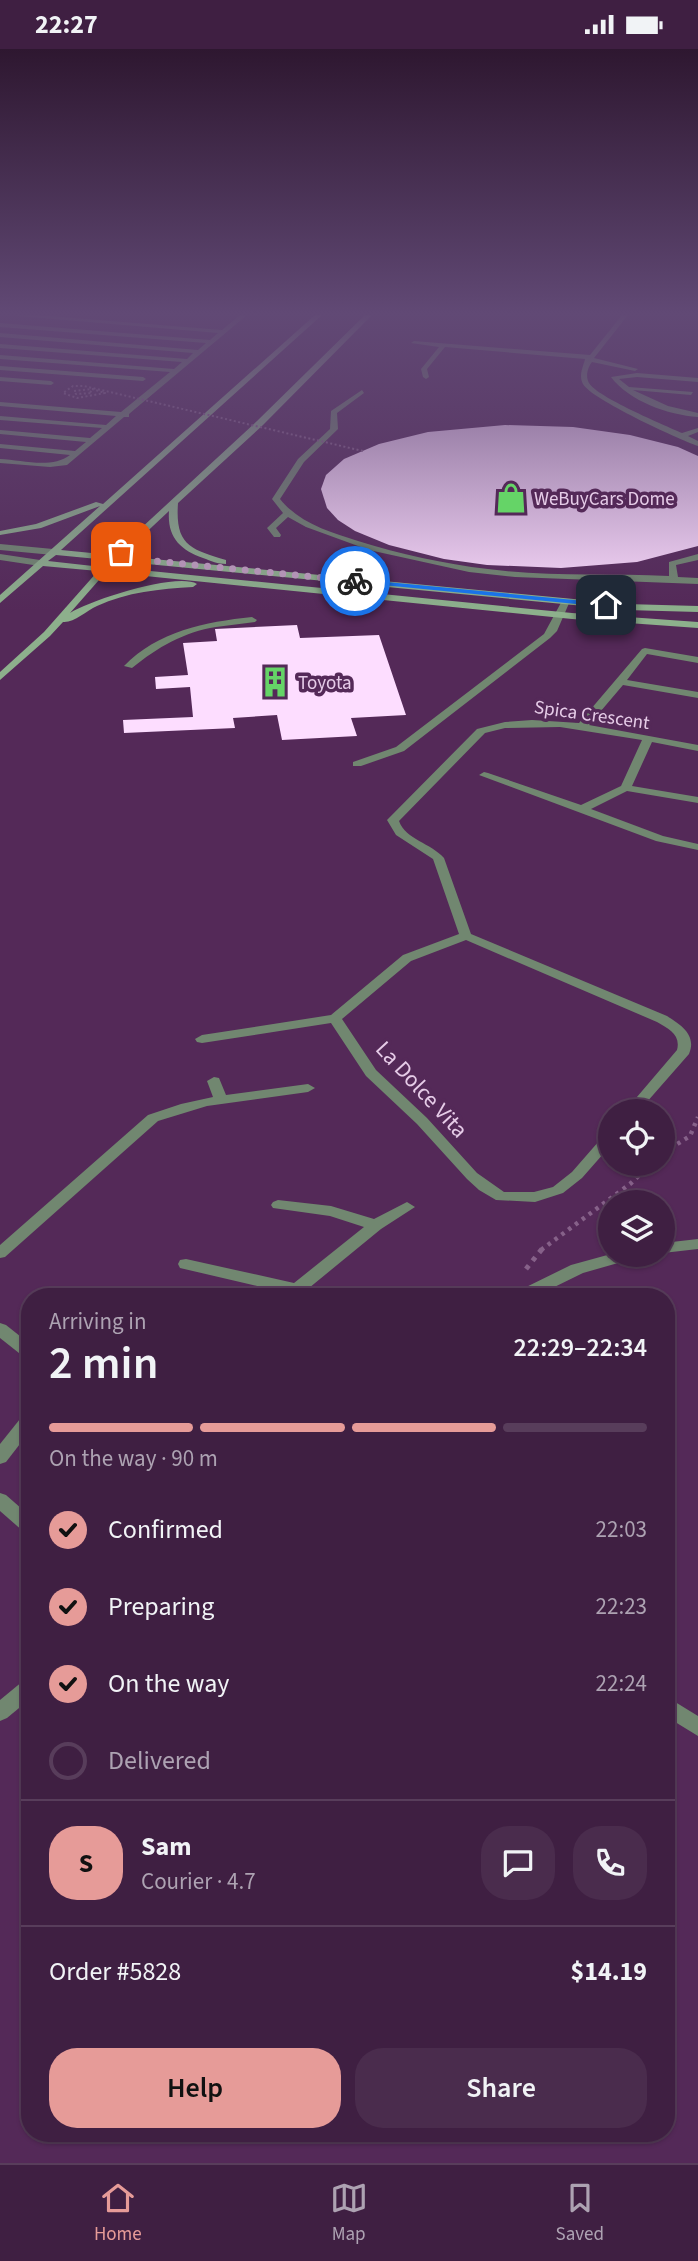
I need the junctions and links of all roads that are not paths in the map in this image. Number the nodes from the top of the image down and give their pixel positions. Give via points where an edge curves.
1 (112, 414) edge
2 (207, 414) edge
3 (267, 414) edge
4 (332, 414) edge
5 (635, 414) edge
6 (126, 415) joint
7 (0, 418) edge
8 (110, 427) junction
9 (698, 430) edge
10 (0, 432) edge
11 (681, 436) junction
12 (93, 440) junction
13 (698, 444) edge
14 (0, 446) edge
15 (78, 453) junction
16 (0, 461) edge
17 (108, 501) junction
18 (174, 503) junction
19 (287, 514) junction
20 (0, 533) edge
21 (277, 535) dead end
22 (0, 547) edge
23 (53, 552) junction
24 (0, 557) edge
25 (115, 557) junction
26 (698, 557) edge
27 (40, 562) junction
28 (104, 569) junction
29 (252, 571) junction
30 (674, 579) junction
31 (698, 581) edge
32 (243, 582) junction
33 (0, 600) edge
34 (566, 601) junction
35 (698, 609) edge
36 (558, 614) junction
37 (252, 620) dead end
38 (698, 625) edge
39 (47, 634) junction
40 (698, 660) edge
41 (129, 666) dead end
42 (0, 677) edge
43 (621, 682) junction
44 (698, 695) edge
45 (581, 728) junction
46 (648, 739) junction
47 (698, 748) edge
48 (357, 764) dead end
49 (484, 775) dead end
50 (626, 788) junction
51 (698, 800) edge
52 (582, 810) junction
53 (698, 847) edge
54 (466, 936) junction
55 (335, 1018) junction
56 (202, 1039) dead end
57 (214, 1081) dead end
58 (308, 1088) dead end
59 (642, 1099) edge
60 (222, 1101) junction
61 (598, 1151) edge
62 (278, 1205) dead end
63 (407, 1207) dead end
64 (376, 1225) junction
65 (698, 1244) edge
66 (675, 1247) edge
67 (0, 1253) edge
68 (598, 1263) edge
69 (186, 1264) dead end
70 (273, 1288) edge
71 (297, 1288) edge
72 (538, 1288) edge
73 (0, 1329) edge
74 (21, 1346) edge
75 (21, 1430) edge
76 (0, 1457) edge
77 (0, 1500) edge
78 (21, 1519) edge
79 (21, 1694) edge
80 (675, 1711) edge
81 (0, 1712) edge
82 (698, 1727) edge

1 - 6 street
2 - 17 main road
3 - 18 main road
4 - 19 street via 334,429 301,461 276,499
5 - 11 street
6 - 8 street
7 - 8 street
8 - 12 street
9 - 11 street
10 - 12 street
11 - 13 street
12 - 15 street
14 - 15 street
15 - 16 street via 58,465
17 - 20 main road via 47,524
17 - 23 main road
18 - 25 main road
18 - 29 main road via 171,530 186,547
19 - 21 street via 272,524
19 - 30 street via 332,535 440,564 491,572
22 - 23 street
23 - 25 main road
23 - 27 main road
24 - 27 street
25 - 28 main road
25 - 29 main road
26 - 30 street via 672,564
27 - 28 main road
27 - 33 main road
28 - 32 main road
28 - 39 main road
29 - 34 main road
30 - 31 street
32 - 36 main road
32 - 39 main road via 130,592 86,607
34 - 35 main road
34 - 36 street
36 - 38 main road
36 - 48 street via 547,636 413,740
37 - 41 street via 192,629 157,642
39 - 42 main road
40 - 43 street via 645,651
43 - 44 street
43 - 45 street
45 - 46 street, Spica Crescent
45 - 54 street, Spica Crescent via 517,723 481,731 393,820 399,833 438,858
46 - 47 street, Spica Crescent
46 - 50 street
49 - 52 street
50 - 51 street
50 - 52 street
52 - 53 street via 660,839
54 - 55 street via 407,958
54 - 59 street via 662,1019 684,1035 684,1051
55 - 56 street
55 - 61 street, La Dolce Vita via 371,1073 472,1176 502,1197 535,1197 558,1190
57 - 60 street
58 - 60 street
60 - 67 street via 153,1118
62 - 64 street via 331,1211
63 - 64 street
64 - 71 street
65 - 66 street
68 - 72 street
69 - 70 street
73 - 74 street
75 - 76 street
77 - 78 street
79 - 81 street
80 - 82 street

